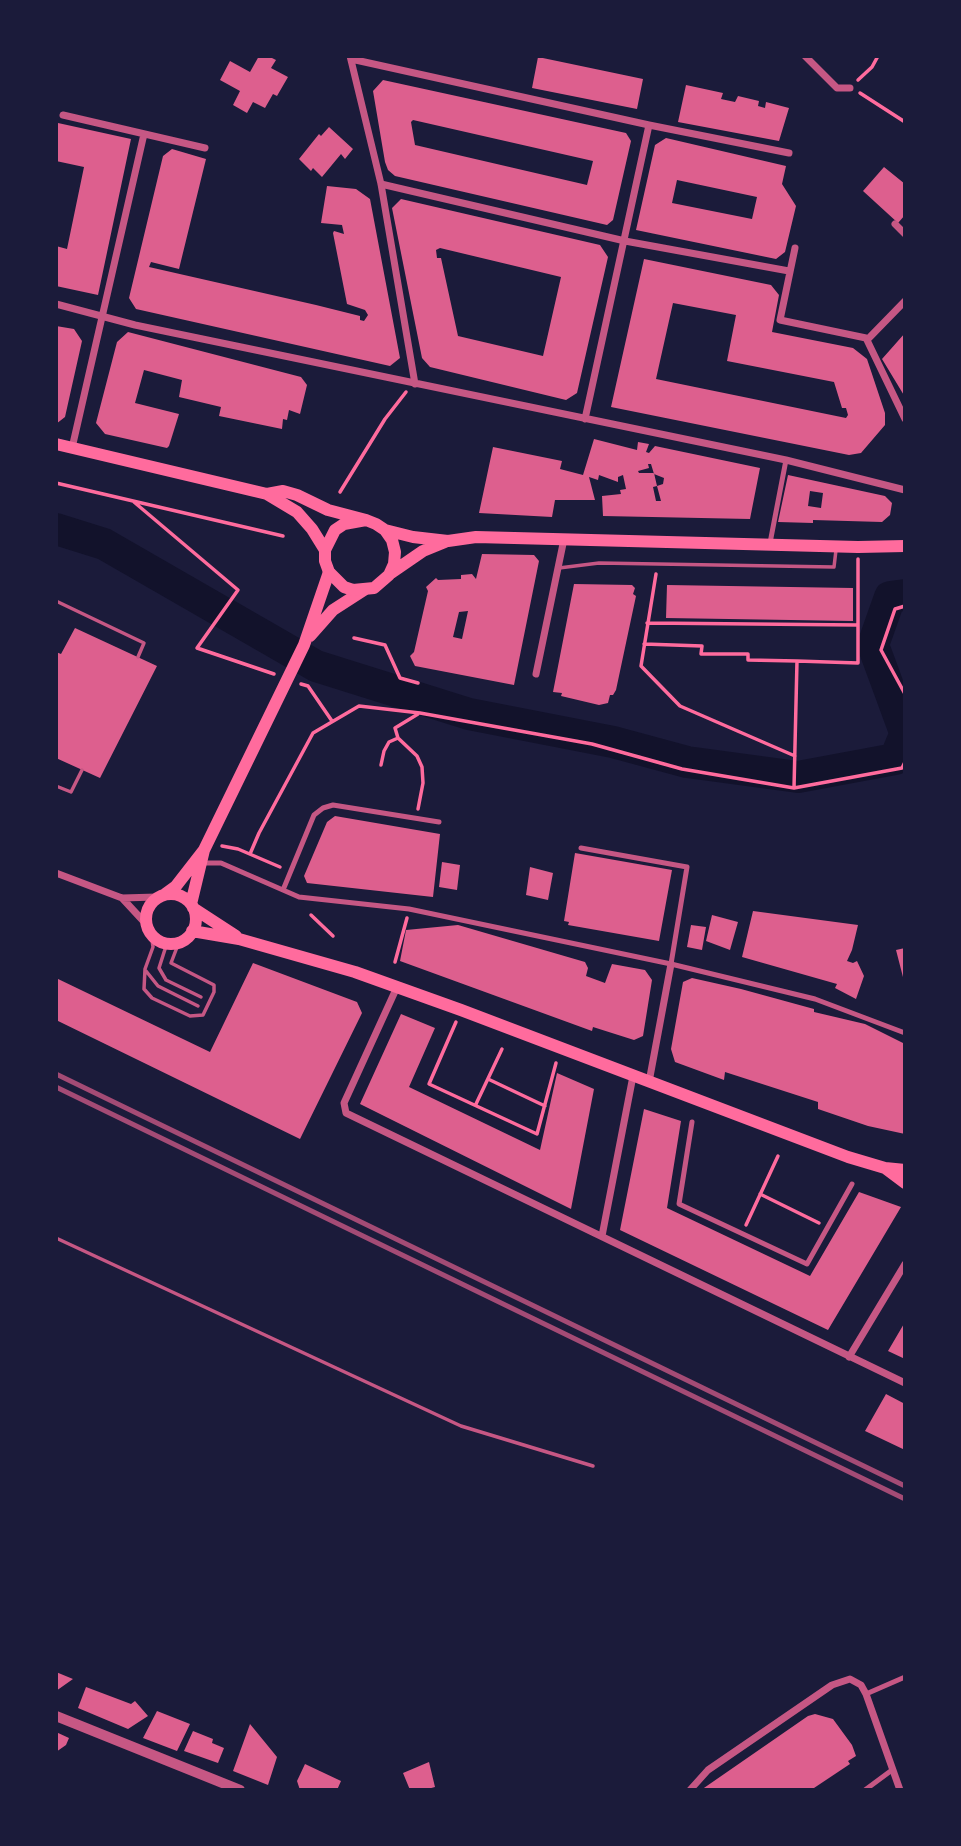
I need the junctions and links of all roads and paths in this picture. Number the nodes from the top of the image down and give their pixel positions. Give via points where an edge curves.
1 (805, 56) edge
2 (878, 56) edge
3 (350, 58) edge
4 (850, 88) junction
5 (63, 115) dead end
6 (905, 122) edge
7 (649, 125) junction
8 (144, 134) junction
9 (205, 148) dead end
10 (789, 153) dead end
11 (381, 184) junction
12 (895, 224) dead end
13 (905, 234) edge
14 (625, 241) junction
15 (795, 248) dead end
16 (789, 271) junction
17 (905, 301) edge
18 (56, 304) edge
19 (103, 315) junction
20 (867, 340) junction
21 (415, 384) junction
22 (585, 419) junction
23 (905, 419) edge
24 (56, 444) edge
25 (72, 448) junction
26 (786, 460) junction
27 (56, 483) edge
28 (905, 489) edge
29 (340, 492) dead end
30 (267, 494) junction
31 (134, 502) junction
32 (366, 520) junction
33 (385, 530) junction
34 (283, 536) dead end
35 (564, 539) junction
36 (448, 541) junction
37 (769, 544) junction
38 (905, 545) edge
39 (837, 546) junction
40 (858, 547) junction
41 (325, 550) junction
42 (658, 564) junction
43 (557, 568) junction
44 (329, 572) junction
45 (389, 575) junction
46 (364, 590) junction
47 (56, 601) edge
48 (905, 606) edge
49 (647, 623) junction
50 (858, 625) junction
51 (354, 638) dead end
52 (644, 644) junction
53 (304, 645) junction
54 (138, 657) dead end
55 (797, 661) junction
56 (536, 674) dead end
57 (283, 677) dead end
58 (296, 682) dead end
59 (418, 683) dead end
60 (905, 694) edge
61 (420, 713) junction
62 (332, 721) junction
63 (398, 738) junction
64 (795, 756) junction
65 (381, 765) dead end
66 (904, 765) edge
67 (82, 770) dead end
68 (56, 786) edge
69 (794, 788) junction
70 (416, 819) junction
71 (439, 822) dead end
72 (220, 845) dead end
73 (580, 848) dead end
74 (250, 854) junction
75 (197, 864) junction
76 (291, 872) junction
77 (56, 873) edge
78 (283, 890) junction
79 (161, 896) junction
80 (122, 898) junction
81 (192, 906) junction
82 (409, 909) junction
83 (311, 915) dead end
84 (149, 929) junction
85 (192, 931) junction
86 (333, 936) dead end
87 (239, 939) junction
88 (173, 942) junction
89 (395, 962) dead end
90 (671, 964) junction
91 (145, 970) junction
92 (397, 987) junction
93 (201, 997) dead end
94 (198, 1006) dead end
95 (456, 1022) dead end
96 (905, 1033) edge
97 (502, 1049) dead end
98 (556, 1063) dead end
99 (633, 1076) junction
100 (488, 1079) junction
101 (649, 1082) junction
102 (476, 1104) junction
103 (545, 1106) junction
104 (692, 1122) dead end
105 (778, 1156) dead end
106 (885, 1168) junction
107 (905, 1170) edge
108 (905, 1182) edge
109 (852, 1184) dead end
110 (760, 1194) junction
111 (827, 1227) junction
112 (743, 1234) junction
113 (602, 1236) junction
114 (56, 1238) edge
115 (905, 1264) edge
116 (849, 1357) junction
117 (905, 1383) edge
118 (593, 1466) dead end
119 (905, 1677) edge
120 (866, 1694) junction
121 (56, 1716) edge
122 (892, 1770) junction
123 (240, 1790) edge
124 (690, 1790) edge
125 (865, 1790) edge
126 (900, 1790) edge

1 - 4 street via 837,88
2 - 4 path
3 - 7 street
3 - 11 street
4 - 6 path
5 - 8 street
7 - 10 street
7 - 14 street
8 - 9 street
8 - 19 street
11 - 14 street
11 - 21 street
12 - 13 street
14 - 16 street
14 - 22 street
15 - 16 street
16 - 20 street via 780,320
17 - 20 street
18 - 19 street
19 - 21 street
19 - 25 street
20 - 23 street
21 - 22 street
21 - 29 path via 400,397
22 - 26 street
24 - 25 main road
25 - 30 main road
26 - 28 street
26 - 37 street
27 - 31 path
30 - 32 main road via 283,491
30 - 41 main road via 297,512
31 - 34 path
31 - 57 path via 238,590 197,648
32 - 33 main road
32 - 41 main road via 335,530
33 - 36 main road
33 - 45 main road via 395,552
35 - 36 main road via 476,537
35 - 37 main road
35 - 43 street
36 - 45 main road via 407,560
37 - 39 main road
38 - 40 main road
39 - 40 main road
39 - 42 lane via 834,567
40 - 50 path
41 - 44 main road
42 - 43 lane
42 - 49 path
43 - 56 street
44 - 46 main road via 344,587
44 - 53 main road
45 - 46 main road
46 - 53 main road via 333,610
47 - 54 lane via 144,643
48 - 60 path via 895,609 881,650
49 - 50 path
49 - 52 path
50 - 55 path via 858,663
51 - 59 path via 385,645 400,678
52 - 55 path via 702,646 701,654 748,653 748,660
52 - 64 path via 641,666 680,706
53 - 75 main road
55 - 64 path
58 - 62 path via 308,686
61 - 62 path via 359,706
61 - 63 path via 395,729
61 - 69 path via 593,744 682,769
62 - 74 path via 313,733
63 - 65 path via 389,742
63 - 70 path via 422,767
64 - 69 path
66 - 69 path
67 - 68 lane via 71,792
70 - 71 street
70 - 76 street via 333,805 323,808 314,815
72 - 74 path
73 - 90 street via 687,866
74 - 76 path
75 - 78 street via 220,863
75 - 79 main road
75 - 81 main road
76 - 78 street
77 - 80 street
78 - 82 street via 299,897
79 - 80 street
79 - 81 main road via 181,896
79 - 84 main road via 148,910
80 - 84 street
81 - 85 main road
81 - 87 main road
82 - 89 path
82 - 90 street
83 - 86 path
84 - 88 main road via 161,941
84 - 91 lane via 153,947
85 - 87 main road
85 - 88 main road
87 - 92 main road
88 - 91 lane via 171,963 214,985 203,1015 190,1016 152,998 144,989
88 - 93 lane via 159,968 166,980
90 - 96 street via 815,999
90 - 101 street
91 - 94 lane via 158,986
92 - 99 main road
92 - 113 street via 344,1103 346,1114
95 - 102 path via 429,1084
97 - 100 path
98 - 103 path
99 - 101 main road
99 - 113 street
100 - 102 path
100 - 103 path
101 - 106 main road
102 - 103 path via 537,1134
104 - 112 street via 679,1204
105 - 110 path
106 - 107 main road
106 - 108 main road
109 - 111 street
110 - 111 path
110 - 112 path
111 - 112 street via 807,1264
113 - 116 street
114 - 118 lane via 461,1426
115 - 116 street
116 - 117 street
119 - 120 street
120 - 122 street
120 - 124 street via 862,1685 850,1679 832,1685 708,1770
121 - 123 street
122 - 125 street
122 - 126 street

